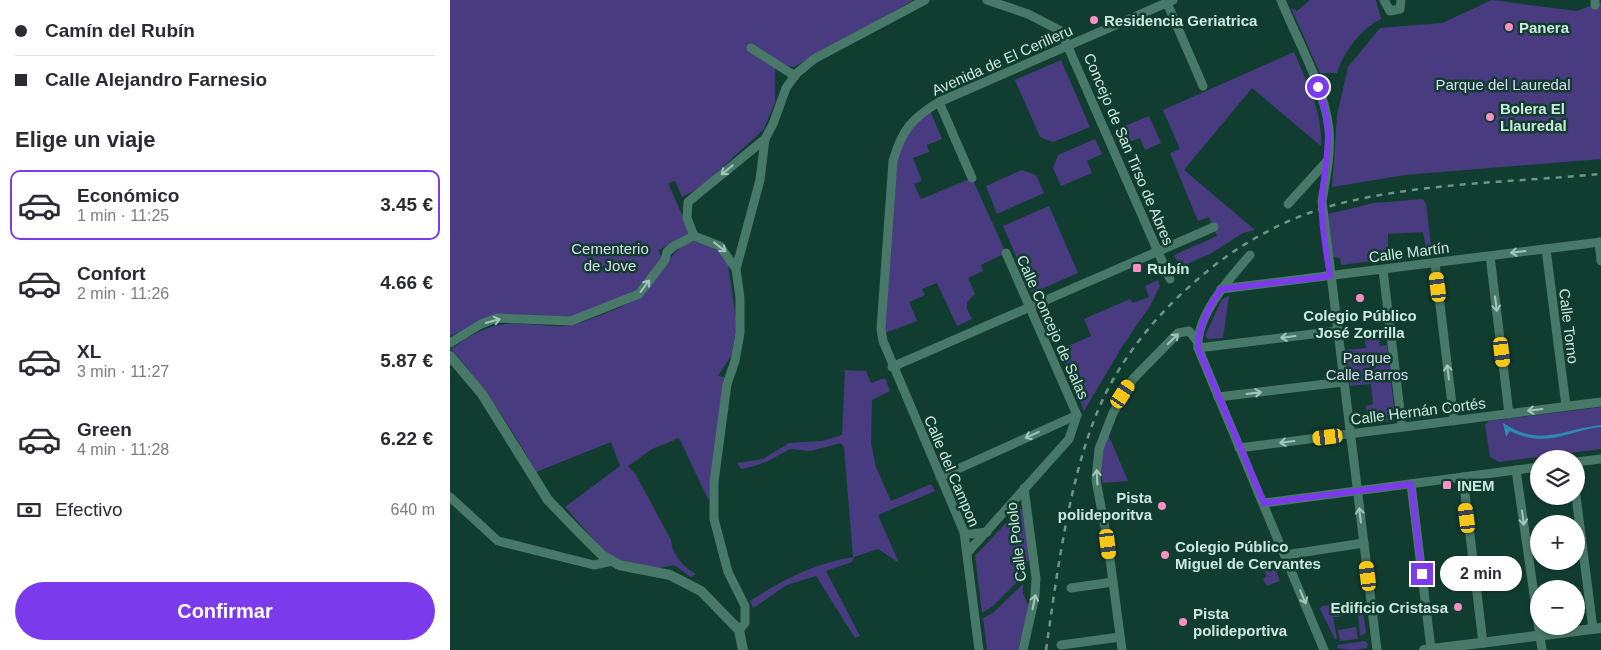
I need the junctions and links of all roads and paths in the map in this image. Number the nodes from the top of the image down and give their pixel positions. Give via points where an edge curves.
1 (924, 0) edge
2 (988, 0) edge
3 (1281, 0) edge
4 (1384, 0) edge
5 (1401, 0) edge
6 (1170, 2) edge
7 (1069, 46) junction
8 (751, 48) dead end
9 (795, 76) junction
10 (1203, 86) dead end
11 (939, 102) junction
12 (765, 139) junction
13 (1328, 160) junction
14 (972, 178) dead end
15 (1288, 204) dead end
16 (1214, 227) dead end
17 (694, 236) junction
18 (1600, 242) edge
19 (1546, 249) junction
20 (1158, 251) junction
21 (1006, 254) dead end
22 (1250, 255) dead end
23 (1490, 256) junction
24 (1601, 261) edge
25 (1435, 263) junction
26 (736, 270) junction
27 (1382, 270) junction
28 (1330, 276) junction
29 (1170, 279) dead end
30 (1221, 289) junction
31 (1029, 307) junction
32 (1337, 330) junction
33 (450, 343) edge
34 (1197, 344) junction
35 (450, 356) edge
36 (892, 367) junction
37 (1343, 382) junction
38 (1218, 397) junction
39 (1601, 402) edge
40 (1566, 406) junction
41 (1510, 414) junction
42 (1077, 415) junction
43 (1454, 421) junction
44 (1056, 424) junction
45 (1402, 427) junction
46 (1350, 434) junction
47 (1069, 439) junction
48 (1240, 448) junction
49 (1601, 459) edge
50 (1585, 461) edge
51 (1530, 468) edge
52 (1516, 470) junction
53 (940, 477) junction
54 (1462, 477) junction
55 (1411, 484) junction
56 (1024, 488) junction
57 (1357, 491) junction
58 (450, 497) edge
59 (1264, 503) junction
60 (1577, 505) edge
61 (964, 532) junction
62 (986, 532) junction
63 (1364, 543) junction
64 (968, 552) junction
65 (1285, 555) junction
66 (612, 561) junction
67 (1532, 580) edge
68 (1114, 582) junction
69 (1071, 588) dead end
70 (1597, 629) edge
71 (739, 630) junction
72 (1540, 636) junction
73 (1120, 637) junction
74 (1483, 643) junction
75 (1061, 645) dead end
76 (744, 650) edge
77 (980, 650) edge
78 (1023, 650) edge
79 (1122, 650) edge
80 (1324, 650) edge
81 (1377, 650) edge
82 (1428, 650) edge
83 (1542, 650) edge

1 - 9 street via 814,59
2 - 7 street, Concejo de San Tirso de Abres via 1028,14 1061,31
3 - 13 street via 1325,107 1329,131
4 - 5 street via 1390,10 1400,9
6 - 7 street, Avenida de El Cerilleru
6 - 10 street
7 - 11 street, Avenida de El Cerilleru
7 - 20 street, Concejo de San Tirso de Abres
8 - 9 street
9 - 12 street via 786,88
11 - 14 street
11 - 36 street, Avenida de El Cerilleru via 907,126 893,161 882,329
12 -> 17 street via 688,202 687,218
12 - 26 street via 760,180
13 - 15 street
13 - 28 street via 1322,201
16 - 20 street
17 -> 26 street via 720,246
33 -> 17 street via 497,318 571,321 639,294 665,260 667,252
18 - 19 street, Calle Martín
18 - 24 street
19 -> 23 street, Calle Martín
19 - 40 street, Calle Torno
20 - 29 street, Concejo de San Tirso de Abres
20 - 31 street
21 - 31 street, Calle Concejo de Salas
22 - 30 street
23 - 25 street, Calle Martín
23 -> 41 street
25 - 27 street, Calle Martín
43 -> 25 street
26 - 71 street via 740,333 735,361 726,384 714,482 714,519 728,572 745,606 745,624
27 - 28 street, Calle Martín
27 - 45 street
28 - 30 street, Calle Martín
28 - 32 street
30 - 34 street
31 - 36 street
31 - 42 street, Calle Concejo de Salas
32 -> 34 street
32 - 37 street
34 - 38 street
68 -> 34 street via 1096,480 1099,449 1113,413 1133,379 1178,333 1189,331
35 - 66 street via 482,394 548,500 602,555
36 - 53 street, Calle del Campon
38 -> 37 street
37 - 46 street
38 - 48 street
39 - 40 street, Calle Hernán Cortés
40 -> 41 street, Calle Hernán Cortés
41 - 43 street, Calle Hernán Cortés
42 - 44 street
42 - 47 street, Calle Concejo de Salas
43 - 45 street, Calle Hernán Cortés
44 - 47 street via 1063,427
44 -> 53 street
45 - 46 street, Calle Hernán Cortés
46 -> 48 street, Calle Hernán Cortés
46 - 57 street
47 - 56 street, Calle Concejo de Salas
48 - 59 street
49 - 50 street
51 - 52 street
52 - 54 street
52 -> 67 street
53 - 61 street, Calle del Campon
54 - 55 street
54 - 74 street
55 - 57 street
55 - 82 street
56 - 62 street, Calle Concejo de Salas
78 -> 56 street, Calle Pololo via 1036,578
57 - 59 street
63 -> 57 street
58 - 66 street via 498,541 594,565
59 - 65 street
60 - 70 street
61 - 62 street
61 - 64 street, Calle del Campon
62 - 64 street, Calle Concejo de Salas
63 - 65 street
63 - 81 street
64 - 77 street, Calle del Campon
65 -> 80 street
66 - 71 street via 686,582 701,591
68 - 69 street
68 - 73 street
70 - 72 street
71 - 76 street
72 - 74 street
72 - 83 street
73 - 75 street
73 - 79 street
74 - 82 street

